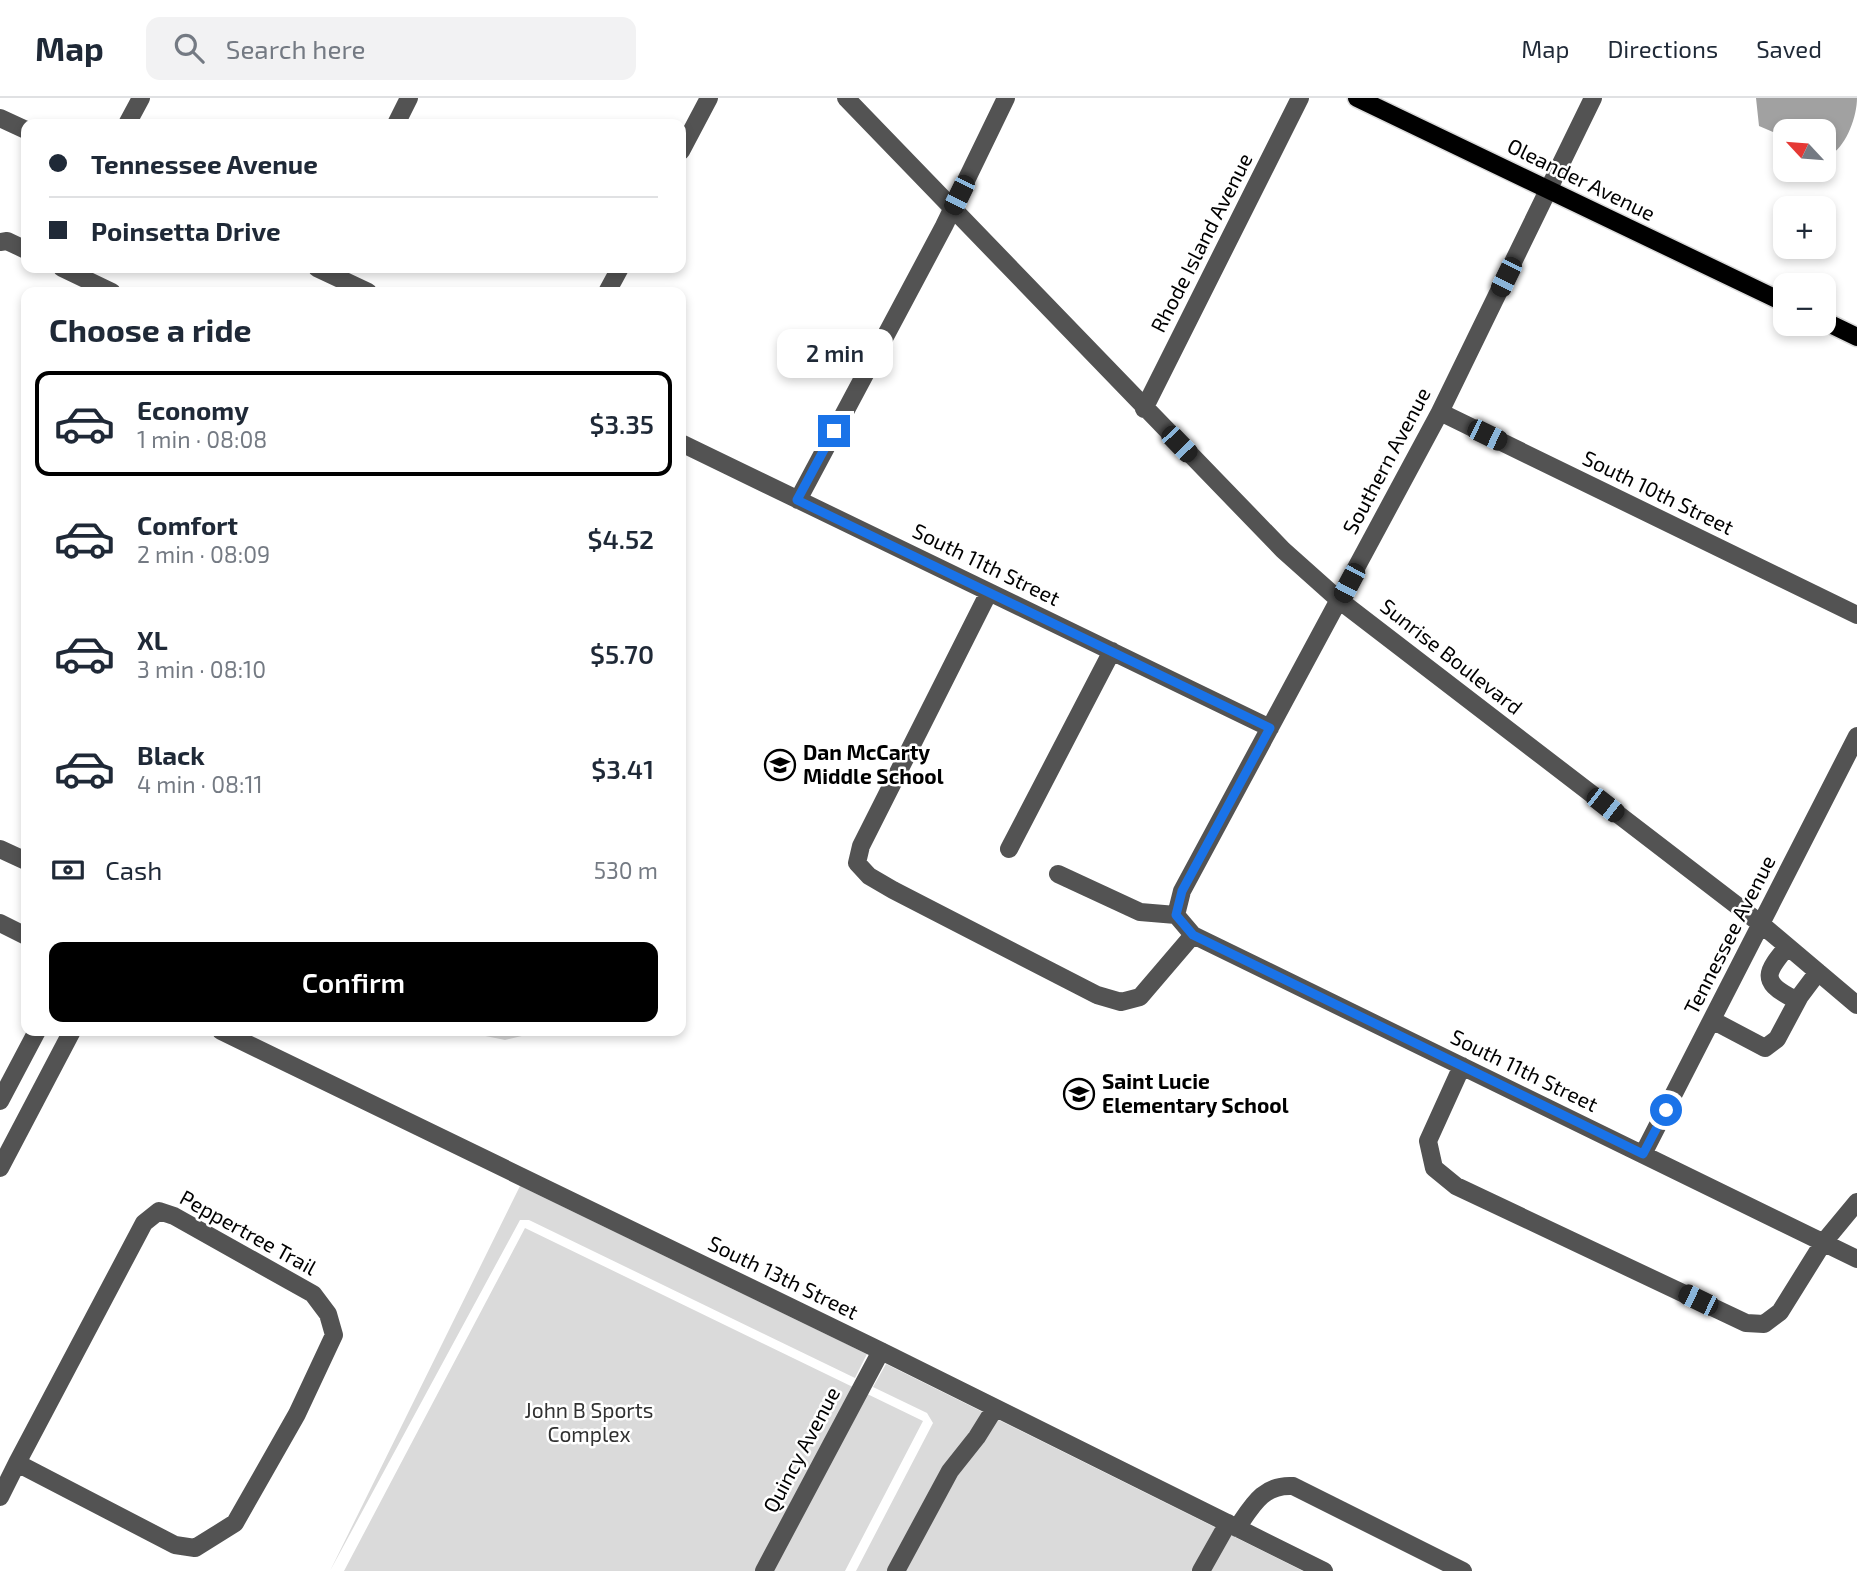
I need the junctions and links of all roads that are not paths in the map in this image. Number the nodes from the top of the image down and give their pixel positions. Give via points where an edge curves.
1 (141, 98) edge
2 (409, 98) edge
3 (709, 98) edge
4 (846, 98) edge
5 (1006, 98) edge
6 (1300, 98) edge
7 (1357, 98) edge
8 (1593, 98) edge
9 (0, 118) edge
10 (130, 119) edge
11 (398, 119) edge
12 (21, 128) edge
13 (686, 142) edge
14 (1549, 189) junction
15 (952, 210) junction
16 (0, 242) edge
17 (21, 248) edge
18 (72, 273) edge
19 (329, 273) edge
20 (102, 287) edge
21 (355, 287) edge
22 (1773, 297) edge
23 (1836, 327) edge
24 (1857, 337) edge
25 (1144, 409) junction
26 (1440, 412) junction
27 (686, 445) edge
28 (797, 500) junction
29 (989, 592) junction
30 (1339, 600) junction
31 (1857, 614) edge
32 (1112, 651) junction
33 (1270, 728) junction
34 (1857, 736) edge
35 (0, 849) edge
36 (1009, 849) dead end
37 (21, 859) edge
38 (1058, 874) dead end
39 (1176, 915) junction
40 (0, 923) edge
41 (1760, 924) junction
42 (21, 934) edge
43 (1193, 935) junction
44 (1787, 947) junction
45 (1818, 972) junction
46 (1800, 996) junction
47 (1857, 1004) edge
48 (1712, 1020) junction
49 (34, 1036) edge
50 (69, 1036) edge
51 (231, 1036) edge
52 (1462, 1066) junction
53 (2, 1097) edge
54 (31, 1108) junction
55 (1643, 1154) junction
56 (0, 1168) edge
57 (1857, 1202) edge
58 (1824, 1243) junction
59 (1857, 1259) edge
60 (881, 1351) junction
61 (995, 1408) junction
62 (17, 1463) junction
63 (0, 1497) edge
64 (1233, 1526) junction
65 (764, 1571) edge
66 (896, 1571) edge
67 (1201, 1571) edge
68 (1324, 1571) edge
69 (1463, 1571) edge

1 - 10 street
2 - 11 street
3 - 13 street
4 - 15 street, Sunrise Boulevard
5 - 15 street
6 - 25 street, Rhode Island Avenue
7 - 14 main road, Oleander Avenue
8 - 14 street, Southern Avenue
9 - 12 street
14 - 22 main road, Oleander Avenue
14 - 26 street, Southern Avenue
15 - 25 street, Sunrise Boulevard
15 - 28 street
16 - 17 street
18 - 20 street
19 - 21 street
23 - 24 main road
25 - 30 street, Sunrise Boulevard
26 - 30 street, Southern Avenue
26 - 31 street, South 10th Street
27 - 28 street, South 11th Street
28 - 29 street, South 11th Street
29 - 32 street, South 11th Street
29 - 43 street via 861,846 857,863 893,890 1097,995 1121,1002 1140,998
30 - 33 street, Southern Avenue
30 - 41 street, Sunrise Boulevard
32 - 33 street, South 11th Street
32 - 36 street
33 - 39 street, Southern Avenue via 1182,891
34 - 41 street, Tennessee Avenue
35 - 37 street
38 - 39 street via 1140,912
39 - 43 street, South 11th Street
40 - 42 street
41 - 44 street, Sunrise Boulevard
41 - 48 street, Tennessee Avenue
43 - 52 street, South 11th Street
44 - 45 street, Sunrise Boulevard
44 - 46 street via 1773,963 1769,981 1792,998
45 - 46 street
45 - 47 street, Sunrise Boulevard
46 - 48 street via 1777,1039 1765,1048
48 - 55 street, Tennessee Avenue
49 - 53 street
50 - 54 street
51 - 60 street, South 13th Street
52 - 55 street, South 11th Street
52 - 58 street via 1428,1141 1434,1168 1456,1186 1746,1323 1764,1324 1780,1312
53 - 54 street
54 - 56 street
55 - 58 street, South 11th Street
57 - 58 street
58 - 59 street, South 11th Street
60 - 61 street, South 13th Street
60 - 65 street, Quincy Avenue
61 - 64 street, South 13th Street
61 - 66 street via 950,1471
62 - 62 street, Peppertree Trail via 144,1223 159,1211 313,1294 328,1314 334,1335 297,1414 235,1523 195,1548 175,1545
62 - 63 street, Peppertree Trail
64 - 67 street
64 - 68 street, South 13th Street
64 - 69 street via 1268,1489 1293,1486

